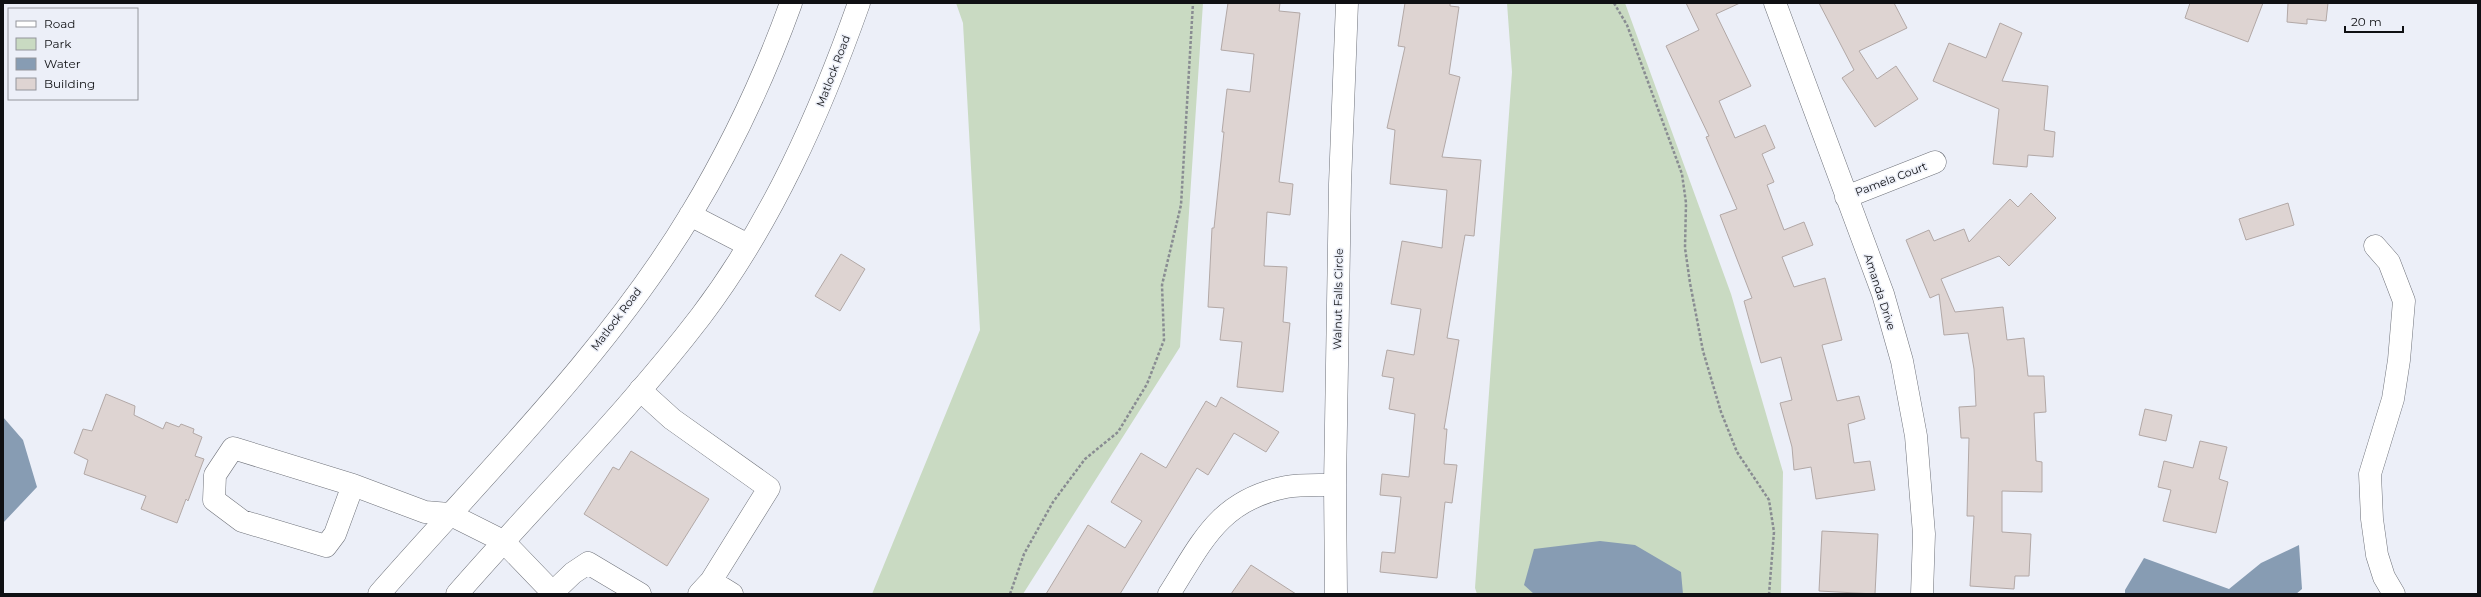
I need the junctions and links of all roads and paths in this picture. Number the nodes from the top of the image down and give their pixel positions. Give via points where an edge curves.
1 (790, 3) edge
2 (859, 3) edge
3 (1193, 3) edge
4 (1347, 3) edge
5 (1614, 3) edge
6 (1775, 3) edge
7 (1935, 162) dead end
8 (1846, 197) junction
9 (690, 215) junction
10 (748, 245) junction
11 (2376, 246) dead end
12 (640, 390) junction
13 (353, 485) junction
14 (1334, 485) junction
15 (449, 514) junction
16 (503, 541) junction
17 (705, 587) edge
18 (553, 593) edge
19 (379, 594) edge
20 (457, 594) edge
21 (640, 594) edge
22 (732, 594) edge
23 (1010, 594) edge
24 (1169, 594) edge
25 (1336, 594) edge
26 (1769, 594) edge
27 (1922, 594) edge
28 (2394, 594) edge

1 - 9 main road, Matlock Road via 768,66 731,144
2 - 10 main road, Matlock Road via 833,77 800,151
3 - 23 path via 1181,205 1162,285 1164,340 1146,384 1118,432 1085,458 1053,502 1024,554
4 - 14 main road, Walnut Falls Circle via 1340,184
5 - 26 path via 1627,25 1682,174 1686,203 1685,248 1690,283 1703,351 1720,412 1737,452 1769,500 1774,532
6 - 8 main road, Amanda Drive
7 - 8 main road, Pamela Court
8 - 27 main road, Amanda Drive via 1883,294 1902,361 1916,436 1924,534
9 - 10 main road
9 - 15 main road, Matlock Road via 640,288 578,370
10 - 12 main road, Matlock Road via 702,315
11 - 28 main road via 2389,262 2404,301 2399,360 2392,399 2370,474 2377,554 2384,577
12 - 16 main road, Matlock Road
12 - 17 main road via 672,419 769,488
13 - 13 main road via 233,448 215,475 214,500 242,521 326,546 335,534
13 - 15 main road via 425,512
14 - 24 main road via 1286,487 1237,504 1210,529
14 - 25 main road, Walnut Falls Circle
15 - 16 main road
15 - 19 main road, Matlock Road
16 - 18 main road
16 - 20 main road, Matlock Road
17 - 22 main road
18 - 21 main road via 573,573 588,563

